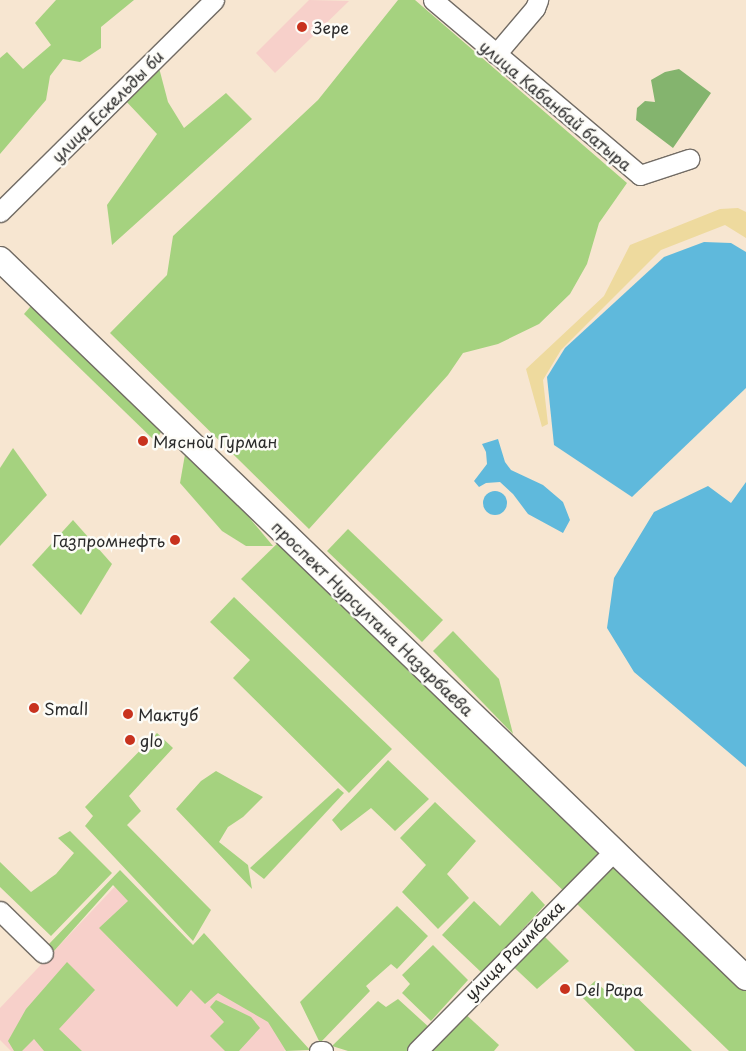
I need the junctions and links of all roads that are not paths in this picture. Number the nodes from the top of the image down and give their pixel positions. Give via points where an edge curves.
1 (214, 0) edge
2 (433, 0) edge
3 (538, 0) edge
4 (496, 54) junction
5 (689, 159) dead end
6 (0, 212) edge
7 (0, 259) edge
8 (614, 851) junction
9 (0, 911) edge
10 (43, 953) dead end
11 (746, 978) edge
12 (319, 1051) edge
13 (323, 1051) edge
14 (417, 1051) edge

1 - 6 street, улица Ескельды би
2 - 4 street, улица Кабанбай батыра
3 - 4 street via 535,8
4 - 5 street, улица Кабанбай батыра via 640,175
7 - 8 main road, проспект Нурсултана Назарбаева
8 - 11 main road, проспект Нурсултана Назарбаева
8 - 14 street, улица Раимбека
9 - 10 street
12 - 13 street

